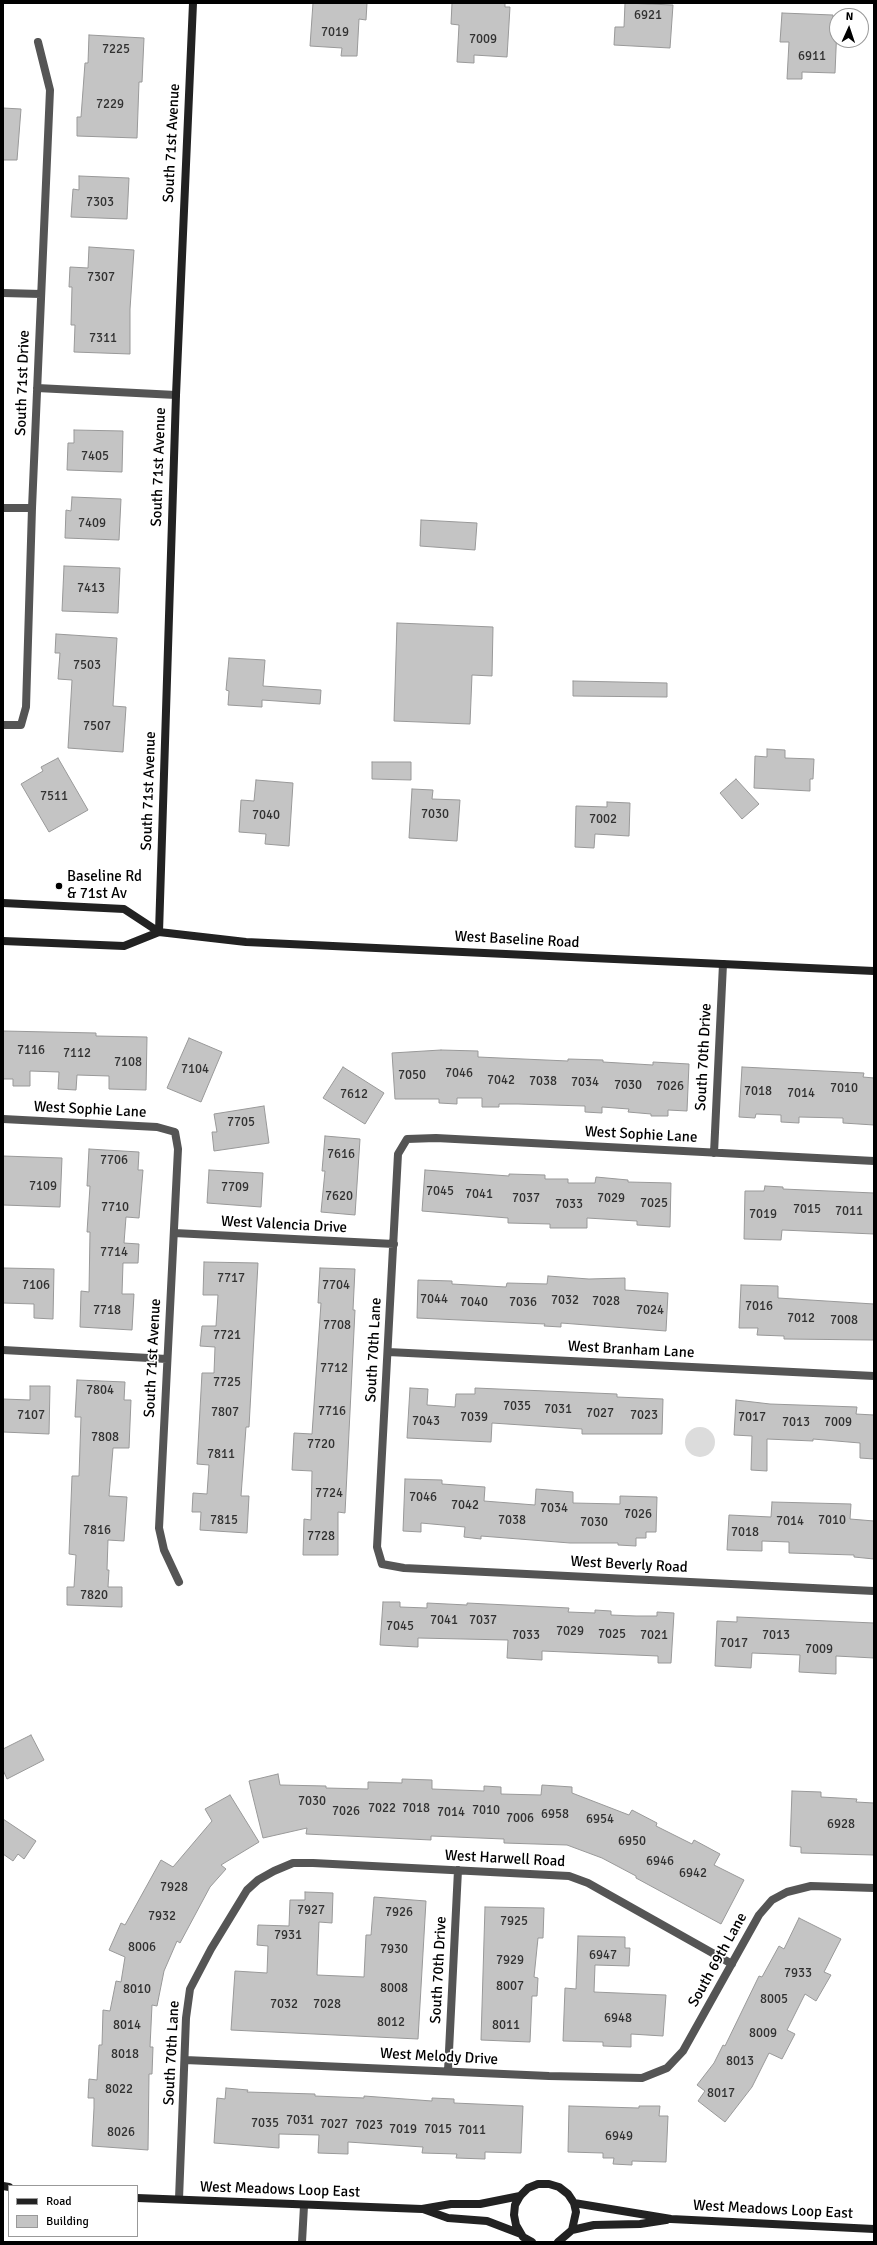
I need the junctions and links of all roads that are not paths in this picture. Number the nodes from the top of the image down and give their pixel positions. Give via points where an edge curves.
1 (193, 3) edge
2 (38, 42) dead end
3 (3, 293) edge
4 (41, 294) junction
5 (37, 388) junction
6 (176, 395) junction
7 (3, 508) edge
8 (32, 508) junction
9 (3, 726) edge
10 (3, 903) edge
11 (159, 932) junction
12 (3, 941) edge
13 (723, 964) junction
14 (874, 971) edge
15 (3, 1119) edge
16 (174, 1132) joint
17 (407, 1139) joint
18 (714, 1153) junction
19 (874, 1161) edge
20 (174, 1233) junction
21 (394, 1244) junction
22 (3, 1350) edge
23 (388, 1352) junction
24 (167, 1359) junction
25 (874, 1376) edge
26 (382, 1564) joint
27 (179, 1582) dead end
28 (874, 1591) edge
29 (458, 1870) junction
30 (258, 1880) joint
31 (874, 1888) edge
32 (732, 1964) junction
33 (683, 2051) joint
34 (185, 2060) junction
35 (448, 2071) junction
36 (520, 2196) junction
37 (138, 2198) edge
38 (179, 2199) junction
39 (574, 2203) junction
40 (304, 2206) junction
41 (422, 2209) junction
42 (671, 2220) junction
43 (874, 2229) edge
44 (572, 2230) junction
45 (526, 2239) edge
46 (562, 2241) edge
47 (302, 2242) edge

1 - 6 street, South 71st Avenue
2 - 4 street, South 71st Drive via 50,90
3 - 4 street
4 - 5 street, South 71st Drive
5 - 6 street
5 - 8 street, South 71st Drive
6 - 11 street, South 71st Avenue
7 - 8 street
8 - 9 street, South 71st Drive via 26,707 21,725
10 - 11 street, West Baseline Road via 124,909
11 - 12 street, West Baseline Road via 124,946
11 - 13 street, West Baseline Road via 246,942
13 - 14 street, West Baseline Road
13 - 18 street, South 70th Drive
15 - 16 street, West Sophie Lane via 157,1127
16 - 20 street, South 71st Avenue via 178,1150
17 - 18 street, West Sophie Lane via 436,1138
17 - 21 street, South 70th Lane via 398,1154
18 - 19 street, West Sophie Lane
20 - 21 street, West Valencia Drive
20 - 24 street, South 71st Avenue
21 - 23 street, South 70th Lane
22 - 24 street
23 - 25 street, West Branham Lane
23 - 26 street, South 70th Lane via 377,1547
24 - 27 street, South 71st Avenue via 159,1528 164,1550
26 - 28 street, West Beverly Road via 404,1568
29 - 30 street, West Harwell Road via 293,1864
29 - 32 street, West Harwell Road via 569,1876 588,1883
29 - 35 street, South 70th Drive
30 - 34 street, South 70th Lane via 239,1902 190,1989
31 - 32 street, South 69th Lane via 811,1886 788,1892 772,1900 759,1915
32 - 33 street, South 69th Lane
33 - 35 street, West Melody Drive via 667,2068 642,2078
34 - 35 street, West Melody Drive
34 - 38 street, South 70th Lane
36 - 39 street via 528,2188 538,2184 549,2184 559,2187
36 - 41 street via 480,2204 451,2204
36 - 45 street via 515,2205 514,2215 516,2225
37 - 38 street, West Meadows Loop East
38 - 40 street, West Meadows Loop East
39 - 42 street, West Meadows Loop East
39 - 44 street via 576,2216
40 - 41 street, West Meadows Loop East
40 - 47 street
41 - 45 street via 448,2218 487,2221
42 - 43 street, West Meadows Loop East
42 - 44 street, West Meadows Loop East via 594,2225
44 - 46 street

